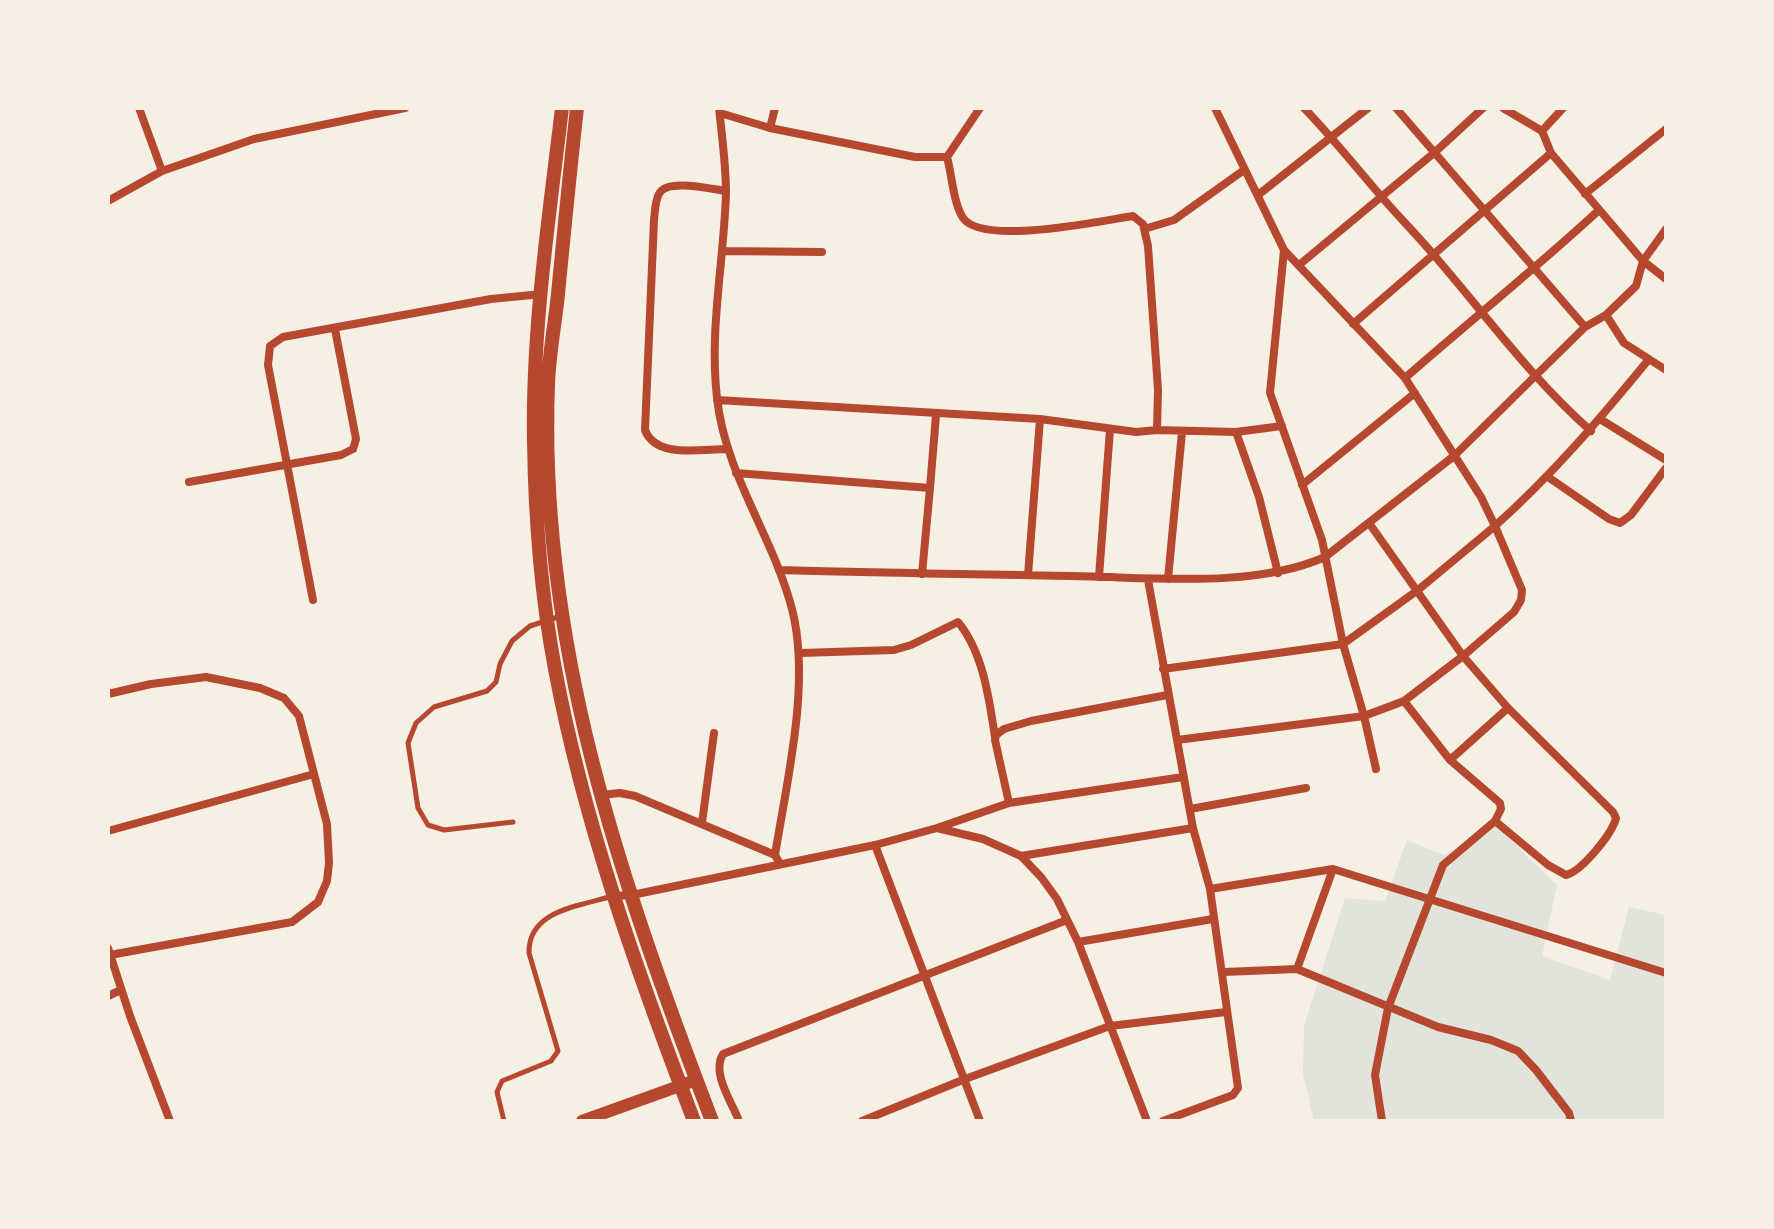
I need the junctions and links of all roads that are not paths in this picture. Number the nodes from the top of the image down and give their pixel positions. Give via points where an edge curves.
1 (139, 108) edge
2 (405, 108) edge
3 (562, 108) edge
4 (577, 108) edge
5 (775, 108) edge
6 (980, 108) edge
7 (1304, 108) edge
8 (1368, 108) edge
9 (1396, 108) edge
10 (1483, 108) edge
11 (1503, 108) edge
12 (1563, 108) edge
13 (719, 110) edge
14 (1219, 110) edge
15 (770, 128) junction
16 (1666, 129) edge
17 (1542, 131) junction
18 (1333, 137) junction
19 (1434, 153) junction
20 (1551, 153) junction
21 (947, 157) junction
22 (1244, 170) junction
23 (162, 171) junction
24 (726, 191) junction
25 (1585, 194) junction
26 (1258, 195) junction
27 (1381, 197) junction
28 (108, 201) edge
29 (1485, 210) junction
30 (1598, 211) junction
31 (1144, 229) junction
32 (1666, 229) edge
33 (1284, 250) junction
34 (722, 251) junction
35 (822, 252) dead end
36 (1433, 253) junction
37 (1643, 261) junction
38 (1299, 265) junction
39 (1536, 268) junction
40 (1666, 279) edge
41 (542, 293) junction
42 (1480, 312) junction
43 (1606, 315) junction
44 (1353, 324) junction
45 (1585, 327) junction
46 (335, 329) junction
47 (1649, 359) junction
48 (1666, 370) edge
49 (1535, 376) junction
50 (1405, 378) junction
51 (1415, 393) junction
52 (717, 400) junction
53 (936, 415) junction
54 (1040, 419) junction
55 (1600, 419) junction
56 (1282, 426) junction
57 (1110, 429) junction
58 (1157, 430) junction
59 (1591, 431) junction
60 (1182, 432) junction
61 (1236, 432) junction
62 (727, 449) junction
63 (1454, 456) junction
64 (1666, 460) edge
65 (287, 466) junction
66 (1666, 468) edge
67 (736, 473) junction
68 (1548, 477) junction
69 (189, 482) dead end
70 (1302, 485) junction
71 (930, 488) junction
72 (1369, 523) junction
73 (1495, 526) junction
74 (1325, 557) junction
75 (779, 570) junction
76 (1278, 573) junction
77 (922, 574) junction
78 (1028, 575) junction
79 (1099, 577) junction
80 (1168, 579) junction
81 (1148, 580) junction
82 (1418, 590) junction
83 (313, 600) dead end
84 (555, 618) junction
85 (1343, 644) junction
86 (801, 653) junction
87 (1463, 656) junction
88 (1163, 669) junction
89 (108, 694) edge
90 (1167, 695) junction
91 (1404, 701) junction
92 (1508, 708) junction
93 (1364, 716) junction
94 (714, 733) dead end
95 (995, 737) junction
96 (1177, 740) junction
97 (1450, 760) junction
98 (1376, 769) dead end
99 (314, 774) junction
100 (1183, 777) junction
101 (1306, 788) dead end
102 (601, 795) junction
103 (1009, 803) junction
104 (1190, 809) junction
105 (1495, 821) junction
106 (513, 822) dead end
107 (702, 823) junction
108 (937, 828) junction
109 (1193, 828) junction
110 (108, 831) edge
111 (875, 845) junction
112 (775, 855) junction
113 (1021, 856) junction
114 (780, 864) junction
115 (1333, 869) junction
116 (1210, 889) junction
117 (632, 895) junction
118 (613, 896) junction
119 (1429, 899) junction
120 (1213, 919) junction
121 (1067, 920) junction
122 (1078, 942) junction
123 (109, 951) edge
124 (1297, 969) junction
125 (1224, 972) junction
126 (1666, 973) edge
127 (923, 975) junction
128 (121, 990) junction
129 (108, 996) edge
130 (1388, 1008) junction
131 (1226, 1012) junction
132 (1110, 1026) junction
133 (965, 1079) junction
134 (696, 1080) junction
135 (680, 1086) junction
136 (170, 1121) edge
137 (504, 1121) edge
138 (582, 1121) edge
139 (694, 1121) edge
140 (712, 1121) edge
141 (739, 1121) edge
142 (862, 1121) edge
143 (980, 1121) edge
144 (1147, 1121) edge
145 (1163, 1121) edge
146 (1382, 1121) edge
147 (1571, 1121) edge

1 - 23 street
2 - 23 street via 254,139
3 - 41 main road
4 - 84 main road via 548,387
5 - 15 street
6 - 21 street
7 - 18 street
8 - 18 street
9 - 19 street
10 - 19 street
11 - 17 street
12 - 17 street
13 - 15 street
13 - 24 street
14 - 22 street
15 - 21 street via 915,157
16 - 25 street
17 - 20 street
18 - 26 street
18 - 27 street
19 - 27 street
19 - 29 street
20 - 25 street
20 - 29 street
21 - 31 street via 964,219 987,231 1133,216
22 - 26 street
22 - 31 street via 1174,220
23 - 28 street
24 - 34 street
24 - 62 street via 678,185 659,193 645,430 661,447
25 - 30 street
26 - 33 street
27 - 36 street
27 - 38 street
29 - 36 street
29 - 39 street
30 - 37 street
30 - 39 street
31 - 58 street
32 - 37 street
33 - 38 street
33 - 56 street via 1270,393
34 - 35 street
34 - 52 street via 714,360
36 - 42 street
36 - 44 street
37 - 40 street
37 - 43 street via 1636,286
38 - 44 street
39 - 42 street
39 - 45 street
41 - 46 street
41 - 84 main road via 534,444
42 - 49 street
42 - 50 street
43 - 45 street
43 - 47 street via 1624,343
44 - 50 street
45 - 49 street
46 - 65 street via 283,337 270,346 268,365
46 - 65 street via 356,439 353,449
47 - 48 street
47 - 55 street
49 - 59 street
49 - 63 street
50 - 51 street
51 - 63 street
51 - 70 street
52 - 53 street
52 - 62 street
53 - 54 street
53 - 71 street
54 - 57 street
54 - 78 street
55 - 59 street
55 - 64 street
56 - 61 street
56 - 70 street
57 - 58 street
57 - 79 street
58 - 60 street
59 - 68 street
60 - 61 street
60 - 80 street
61 - 76 street
62 - 67 street
63 - 72 street
63 - 73 street
65 - 69 street
65 - 83 street
66 - 68 street via 1620,523
67 - 71 street
67 - 75 street
68 - 73 street
70 - 74 street
71 - 77 street
72 - 74 street
72 - 82 street
73 - 82 street
73 - 87 street via 1522,590 1521,600
74 - 76 street
74 - 85 street
75 - 77 street
75 - 86 street
76 - 80 street
77 - 78 street
78 - 79 street
79 - 81 street
80 - 81 street
81 - 88 street
82 - 85 street
82 - 87 street
84 - 102 main road
84 - 106 lane via 530,626 512,641 496,682 487,691 434,707 416,723 408,743 418,808 428,825 444,830
84 - 118 main road via 554,668
85 - 88 street
85 - 93 street
86 - 95 street via 894,650 958,622 968,633 989,694
86 - 112 street
87 - 91 street
87 - 92 street
88 - 90 street
89 - 99 street via 206,677 260,688 284,698 299,716
90 - 95 street via 1031,721
90 - 96 street
91 - 93 street
91 - 97 street
92 - 97 street
92 - 105 street via 1616,818 1603,842 1566,875
93 - 96 street
93 - 98 street
94 - 107 street
95 - 103 street
96 - 100 street
97 - 105 street via 1500,803
99 - 110 street
99 - 123 street via 327,824 329,863 318,902 292,922
100 - 103 street
100 - 104 street
101 - 104 street
102 - 107 street via 635,796
102 - 117 main road
103 - 108 street
104 - 109 street
105 - 119 street via 1443,865
107 - 112 street
108 - 111 street
108 - 113 street via 983,839
109 - 113 street
109 - 116 street
111 - 114 street
111 - 127 street
112 - 114 street
113 - 121 street
114 - 117 street
115 - 116 street
115 - 119 street
115 - 124 street
116 - 120 street
117 - 118 street
117 - 134 main road
118 - 135 main road
118 - 137 lane via 556,913 528,937 558,1051 551,1061 502,1081 497,1092
119 - 126 street
119 - 130 street
120 - 122 street
120 - 125 street
121 - 122 street
121 - 127 street
122 - 132 street
123 - 128 street
124 - 125 street
124 - 130 street
125 - 131 street
127 - 133 street
127 - 141 street via 723,1054 719,1072
128 - 129 street
128 - 136 street
130 - 146 street via 1375,1075
130 - 147 street via 1518,1051
131 - 132 street
131 - 145 street via 1238,1076 1236,1093
132 - 133 street
132 - 144 street
133 - 142 street
133 - 143 street
134 - 135 street
134 - 140 main road
135 - 138 street
135 - 139 main road

